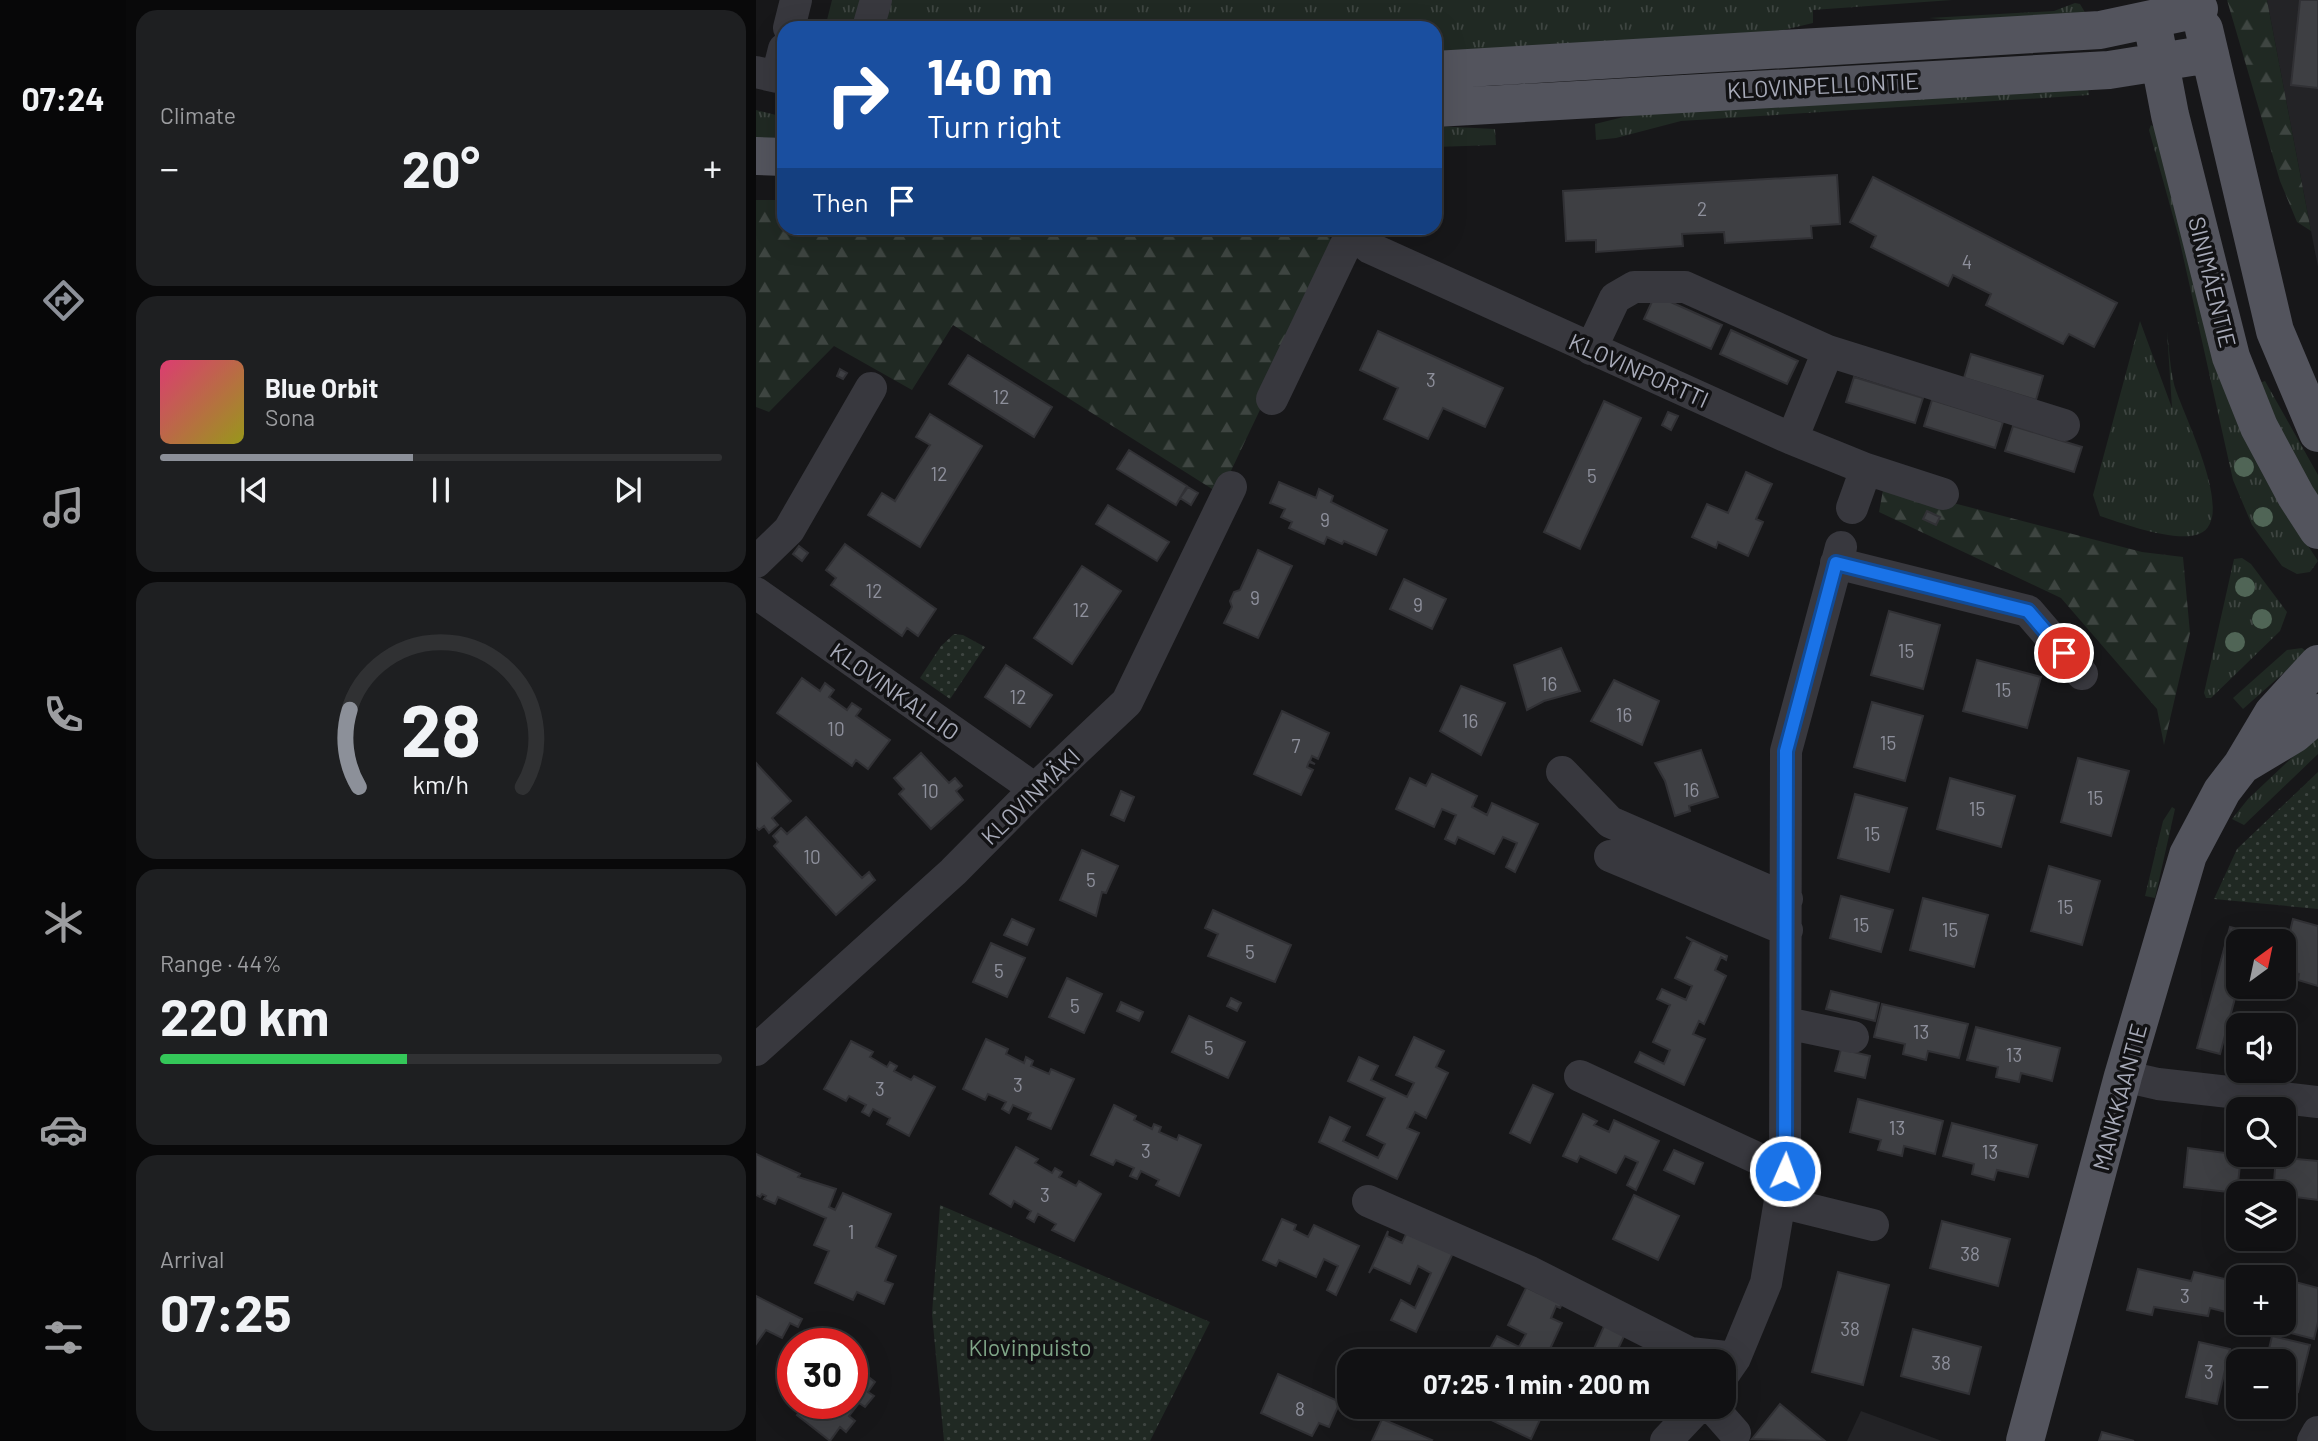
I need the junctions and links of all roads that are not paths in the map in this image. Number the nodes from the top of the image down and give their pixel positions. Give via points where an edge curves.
1 (796, 0) edge
2 (876, 0) edge
3 (2198, 4) edge
4 (2148, 9) edge
5 (791, 21) edge
6 (870, 21) edge
7 (2210, 54) junction
8 (2160, 61) junction
9 (1442, 70) edge
10 (1442, 108) edge
11 (756, 156) edge
12 (777, 157) edge
13 (1346, 235) edge
14 (1353, 235) edge
15 (1591, 349) junction
16 (1828, 351) junction
17 (871, 388) dead end
18 (1272, 399) dead end
19 (2064, 425) dead end
20 (2318, 433) edge
21 (1792, 439) junction
22 (1866, 470) junction
23 (1231, 487) dead end
24 (1942, 494) dead end
25 (1852, 508) dead end
26 (2318, 530) edge
27 (756, 562) edge
28 (756, 593) edge
29 (2318, 664) edge
30 (2082, 674) dead end
31 (2318, 713) edge
32 (2242, 765) junction
33 (1562, 772) dead end
34 (1035, 789) junction
35 (1610, 856) dead end
36 (1787, 899) junction
37 (1787, 930) junction
38 (1786, 1023) junction
39 (1853, 1037) dead end
40 (756, 1050) edge
41 (1580, 1076) dead end
42 (2123, 1076) junction
43 (2318, 1102) edge
44 (1785, 1171) junction
45 (1368, 1200) dead end
46 (1780, 1202) junction
47 (1873, 1225) dead end
48 (1682, 1349) edge
49 (1736, 1350) edge
50 (1687, 1419) edge
51 (1723, 1419) edge
52 (2318, 1432) edge
53 (1735, 1433) dead end
54 (1666, 1441) edge
55 (2025, 1441) edge
56 (2313, 1441) edge

1 - 5 street
2 - 6 street
3 - 4 main road, KLOVINPELLONTIE
3 - 7 main road, SINIMÄENTIE
4 - 8 main road, SINIMÄENTIE
4 - 9 main road, KLOVINPELLONTIE via 2100,30
7 - 8 main road, KLOVINPELLONTIE
7 - 20 main road, SINIMÄENTIE via 2275,331
8 - 10 main road, KLOVINPELLONTIE via 2109,70
8 - 26 main road, SINIMÄENTIE via 2231,357 2259,426
11 - 12 main road
13 - 18 street
14 - 15 street, KLOVINPORTTI via 1370,248
15 - 16 street via 1615,298 1634,287 1685,287
15 - 21 street, KLOVINPORTTI
16 - 19 street
16 - 21 street
17 - 27 street via 789,530
21 - 22 street, KLOVINPORTTI
22 - 24 street, KLOVINPORTTI
22 - 25 street
23 - 34 street, KLOVINMÄKI via 1127,702
28 - 34 street, KLOVINKALLIO
29 - 32 main road, MANKKAANTIE via 2273,713
30 - 36 street via 2028,611 1839,555 1786,751
31 - 32 main road, MANKKAANTIE via 2294,734
32 - 42 main road, MANKKAANTIE via 2188,855
33 - 36 street via 1610,822
34 - 40 street, KLOVINMÄKI via 953,872
35 - 37 street
36 - 37 street
37 - 38 street
38 - 39 street
38 - 44 street
41 - 44 street
42 - 43 street
42 - 55 main road, MANKKAANTIE
44 - 46 street
45 - 48 street via 1530,1272
46 - 47 street
46 - 49 street via 1766,1283
50 - 54 street
51 - 53 street
52 - 56 street

